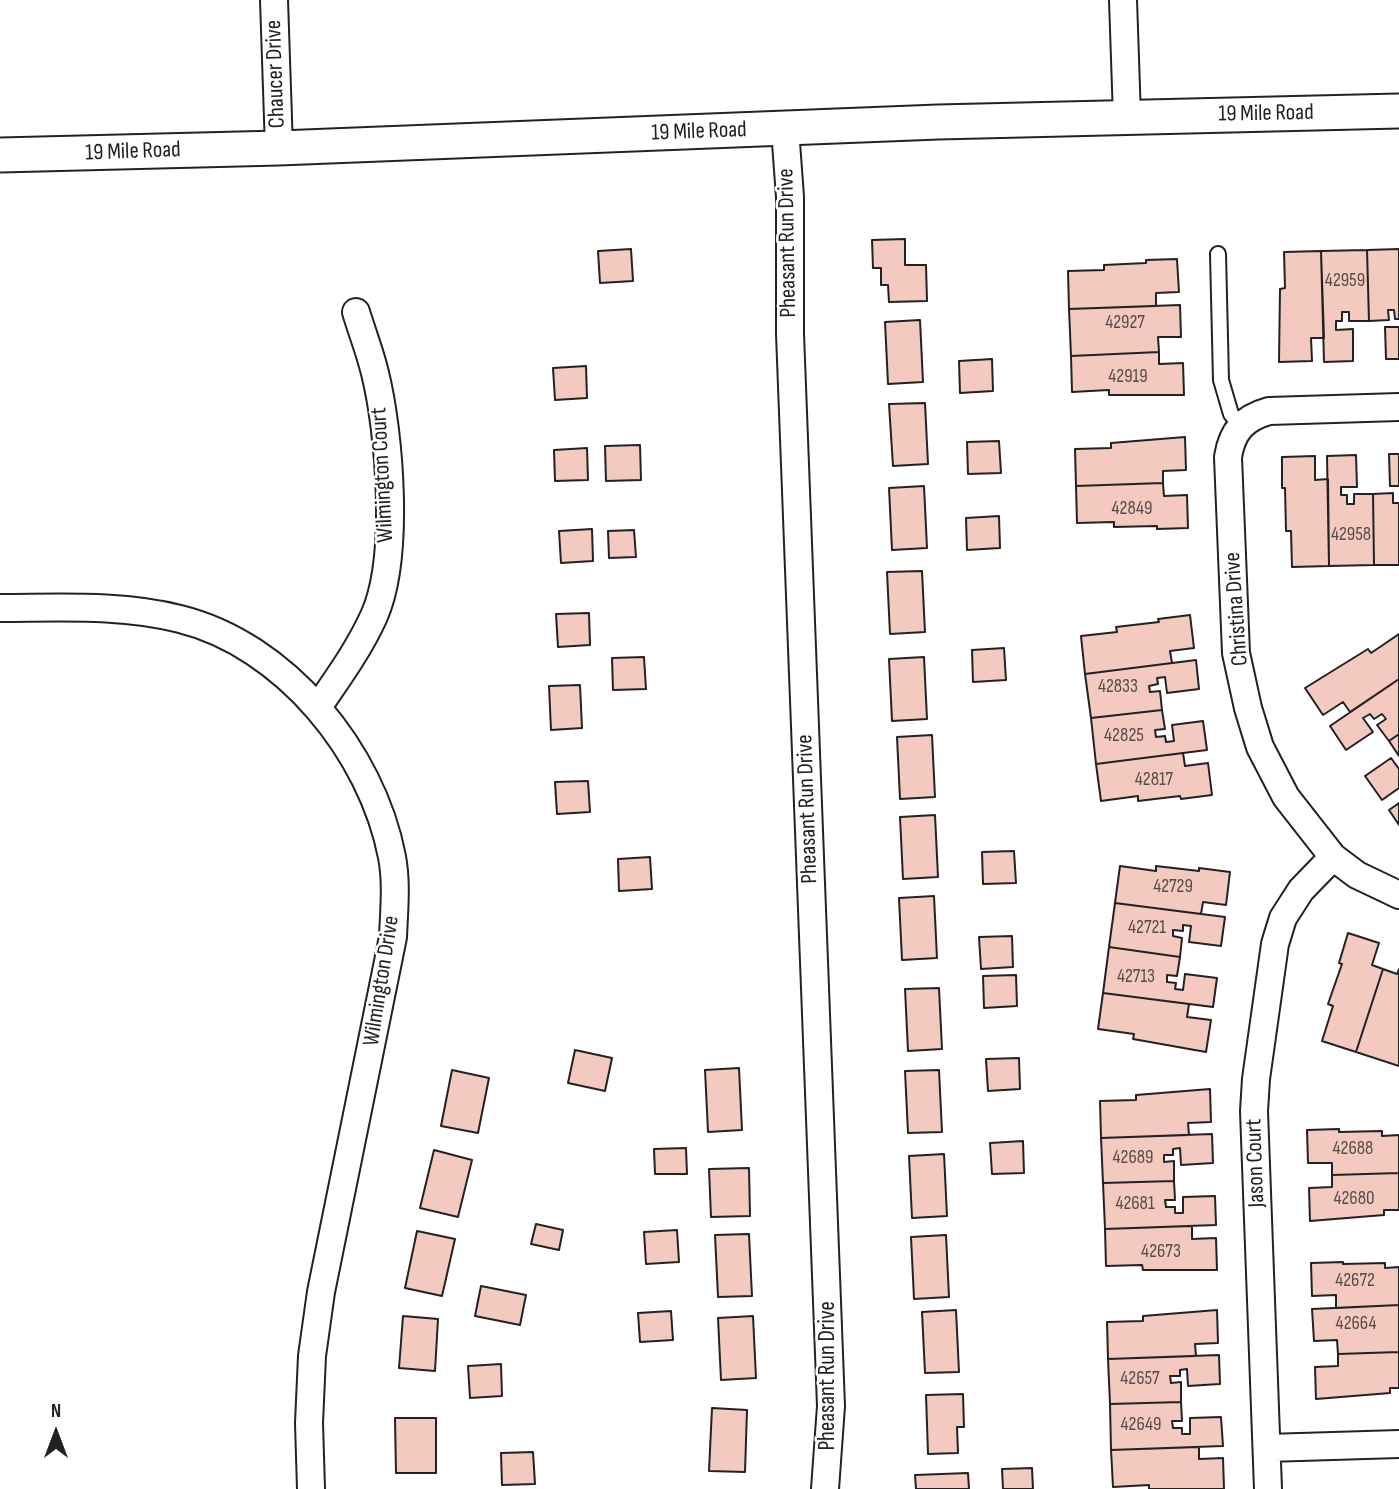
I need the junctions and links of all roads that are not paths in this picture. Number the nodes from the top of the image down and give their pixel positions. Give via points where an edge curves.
1 (274, 0) edge
2 (1123, 0) edge
3 (1399, 111) edge
4 (1127, 117) junction
5 (785, 129) junction
6 (279, 148) junction
7 (0, 155) edge
8 (1218, 254) dead end
9 (356, 312) dead end
10 (1399, 407) edge
11 (1240, 425) junction
12 (0, 608) edge
13 (318, 707) junction
14 (1333, 857) junction
15 (1399, 895) edge
16 (1399, 1444) edge
17 (1267, 1448) junction
18 (311, 1489) edge
19 (825, 1489) edge
20 (1268, 1489) edge

1 - 6 street, Chaucer Drive
2 - 4 street
3 - 4 street, 19 Mile Road
4 - 5 street, 19 Mile Road
5 - 6 street, 19 Mile Road
5 - 19 street, Pheasant Run Drive via 831,1406
6 - 7 street, 19 Mile Road
8 - 11 lane via 1222,380 1231,414
9 - 13 street, Wilmington Court via 375,373 385,432 390,508 387,565 375,614 356,652
10 - 11 street via 1269,411
11 - 14 street, Christina Drive via 1228,457 1236,653 1260,747 1286,797
12 - 13 street, Wilmington Drive via 148,611 182,619 221,632 258,654
13 - 18 street, Wilmington Drive via 358,767 380,813 392,858 394,898 393,937 312,1356
14 - 15 street, Christina Drive via 1357,875
14 - 17 street, Jason Court via 1301,890 1283,918 1275,944 1256,1079
16 - 17 street
17 - 20 street, Jason Court

